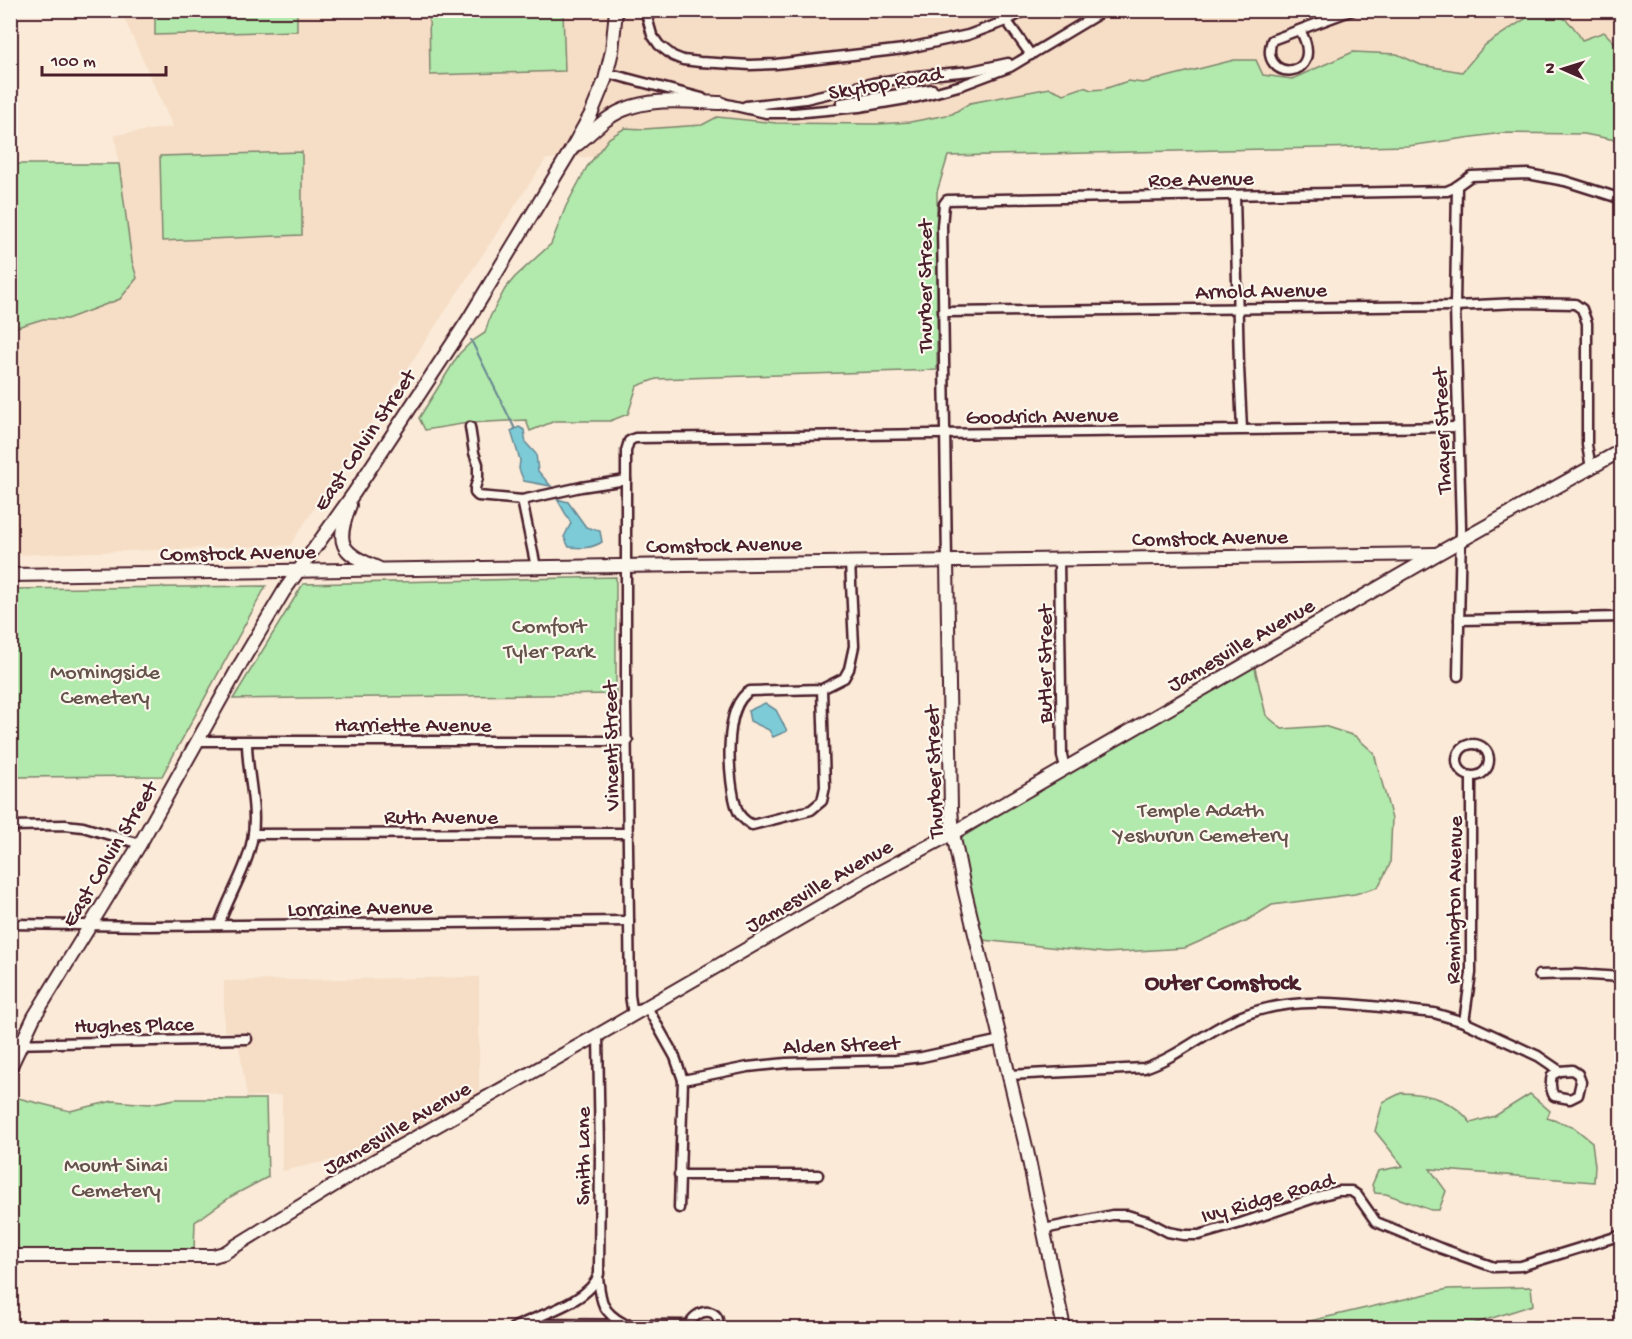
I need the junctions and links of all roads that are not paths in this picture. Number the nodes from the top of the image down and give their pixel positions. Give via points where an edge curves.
1 (616, 10) edge
2 (645, 10) edge
3 (999, 10) edge
4 (1026, 10) edge
5 (1105, 10) edge
6 (1353, 10) edge
7 (1006, 21) junction
8 (1300, 30) junction
9 (1031, 55) junction
10 (607, 73) junction
11 (917, 76) junction
12 (888, 81) junction
13 (918, 94) junction
14 (892, 99) junction
15 (721, 103) junction
16 (739, 107) junction
17 (571, 150) junction
18 (1457, 186) junction
19 (1235, 195) junction
20 (1622, 199) edge
21 (944, 202) joint
22 (1455, 306) junction
23 (1238, 307) junction
24 (944, 312) junction
25 (470, 427) dead end
26 (1457, 427) junction
27 (1242, 429) junction
28 (946, 434) junction
29 (629, 441) joint
30 (1622, 450) edge
31 (1591, 468) junction
32 (626, 480) junction
33 (354, 493) junction
34 (522, 500) junction
35 (1460, 542) junction
36 (1437, 554) junction
37 (1059, 560) junction
38 (946, 561) junction
39 (850, 562) junction
40 (626, 566) junction
41 (536, 567) junction
42 (381, 570) junction
43 (298, 571) junction
44 (10, 575) edge
45 (1622, 617) edge
46 (1459, 620) junction
47 (1458, 676) dead end
48 (822, 689) junction
49 (198, 741) junction
50 (628, 741) junction
51 (247, 742) junction
52 (1065, 767) junction
53 (1471, 777) junction
54 (10, 826) edge
55 (628, 833) junction
56 (953, 833) junction
57 (253, 834) junction
58 (140, 844) junction
59 (629, 921) junction
60 (10, 924) edge
61 (90, 925) junction
62 (219, 925) junction
63 (1539, 975) dead end
64 (1622, 977) edge
65 (647, 1007) junction
66 (633, 1015) junction
67 (1464, 1022) junction
68 (598, 1035) junction
69 (247, 1039) dead end
70 (1001, 1040) junction
71 (16, 1043) edge
72 (10, 1068) edge
73 (1560, 1071) dead end
74 (1009, 1075) junction
75 (682, 1080) junction
76 (679, 1175) junction
77 (818, 1175) dead end
78 (679, 1208) dead end
79 (1044, 1229) junction
80 (1622, 1235) edge
81 (10, 1257) edge
82 (598, 1277) junction
83 (522, 1324) junction
84 (623, 1324) junction
85 (690, 1327) edge
86 (513, 1329) edge
87 (718, 1329) edge
88 (1064, 1329) edge

1 - 10 street, East Colvin Street
2 - 7 street via 658,45 673,56 731,64 777,64 913,47 968,35
3 - 7 street
4 - 7 street
5 - 9 street, Skytop Road
6 - 8 street
7 - 9 street
8 - 8 street via 1272,40 1270,51 1276,67 1296,70 1305,63 1308,53
9 - 11 street, Skytop Road via 970,71
9 - 13 street, Skytop Road via 960,86
10 - 15 street, Skytop Road
10 - 17 street, East Colvin Street
11 - 12 street, Skytop Road
11 - 13 street
12 - 14 street
12 - 16 street, Skytop Road via 805,99
13 - 14 street, Skytop Road
14 - 16 street, Skytop Road via 794,113 765,113
15 - 16 street, Skytop Road
15 - 17 street via 667,101 638,105 605,121
17 - 33 street, East Colvin Street via 468,320
18 - 19 street, Roe Avenue via 1447,191
18 - 20 street, Roe Avenue via 1471,176 1528,174
18 - 22 street, Thayer Street
19 - 21 street, Roe Avenue via 961,198
19 - 23 street
21 - 24 street, Thurber Street
22 - 23 street, Arnold Avenue
22 - 26 street, Thayer Street
22 - 31 street, Arnold Avenue via 1578,306 1587,323 1587,445
23 - 24 street, Arnold Avenue
23 - 27 street
24 - 28 street, Thurber Street
25 - 34 street via 478,464 475,494
26 - 27 street, Goodrich Avenue
26 - 35 street, Thayer Street
27 - 28 street, Goodrich Avenue
28 - 29 street, Goodrich Avenue
28 - 38 street, Thurber Street
29 - 32 street, Vincent Street
30 - 31 street, Jamesville Avenue
31 - 35 street, Jamesville Avenue
32 - 34 street
32 - 40 street, Vincent Street
33 - 42 street via 341,540 346,552
33 - 43 street, East Colvin Street
34 - 41 street
35 - 36 street, Jamesville Avenue
35 - 46 street, Thayer Street
36 - 37 street, Comstock Avenue
36 - 52 street, Jamesville Avenue
37 - 38 street, Comstock Avenue
37 - 52 street, Butler Street
38 - 39 street, Comstock Avenue
38 - 56 street, Thurber Street
39 - 40 street, Comstock Avenue
39 - 48 street via 854,646 849,669 844,678
40 - 41 street, Comstock Avenue
40 - 50 street, Vincent Street
41 - 42 street, Comstock Avenue
42 - 43 street, Comstock Avenue
43 - 44 street, Comstock Avenue
43 - 49 street, East Colvin Street
45 - 46 street
46 - 47 street, Thayer Street
48 - 48 street via 750,691 737,703 731,725 732,784 737,811 752,825 811,810 822,801
49 - 51 street, Harriette Avenue
49 - 58 street, East Colvin Street
50 - 51 street, Harriette Avenue
50 - 55 street, Vincent Street
51 - 57 street
52 - 56 street, Jamesville Avenue
53 - 53 street via 1482,774 1490,760 1486,750 1476,744 1461,749 1456,759 1462,773
53 - 67 street, Remington Avenue via 1471,973
54 - 58 street via 83,827
55 - 57 street, Ruth Avenue
55 - 59 street, Vincent Street
56 - 65 street, Jamesville Avenue
56 - 70 street, Thurber Street
57 - 62 street via 250,853
58 - 61 street, East Colvin Street
59 - 62 street, Lorraine Avenue
59 - 66 street, Vincent Street
60 - 61 street, Lorraine Avenue
61 - 62 street, Lorraine Avenue
61 - 71 street, East Colvin Street
63 - 64 street
65 - 66 street, Jamesville Avenue
65 - 75 street via 675,1058
66 - 68 street, Jamesville Avenue
67 - 73 street, Remington Avenue via 1538,1056
67 - 74 street, Remington Avenue via 1434,1012 1322,1003 1278,1005 1235,1019 1160,1063 1144,1068
68 - 81 street, Jamesville Avenue via 372,1162 224,1253
68 - 82 street, Smith Lane
69 - 71 street, Hughes Place
70 - 74 street, Thurber Street
70 - 75 street, Alden Street via 922,1057 786,1063
71 - 72 street, East Colvin Street
74 - 79 street, Thurber Street
75 - 76 street
76 - 77 street
76 - 78 street
79 - 80 street, Ivy Ridge Road via 1127,1215 1168,1232 1199,1235 1323,1195 1351,1191 1376,1222 1494,1267 1521,1266
79 - 88 street, Thurber Street
82 - 83 street via 590,1290
82 - 84 street, Smith Lane via 603,1306 609,1316
83 - 84 street
83 - 86 street
84 - 85 street
85 - 87 street via 693,1317 701,1311 716,1315

